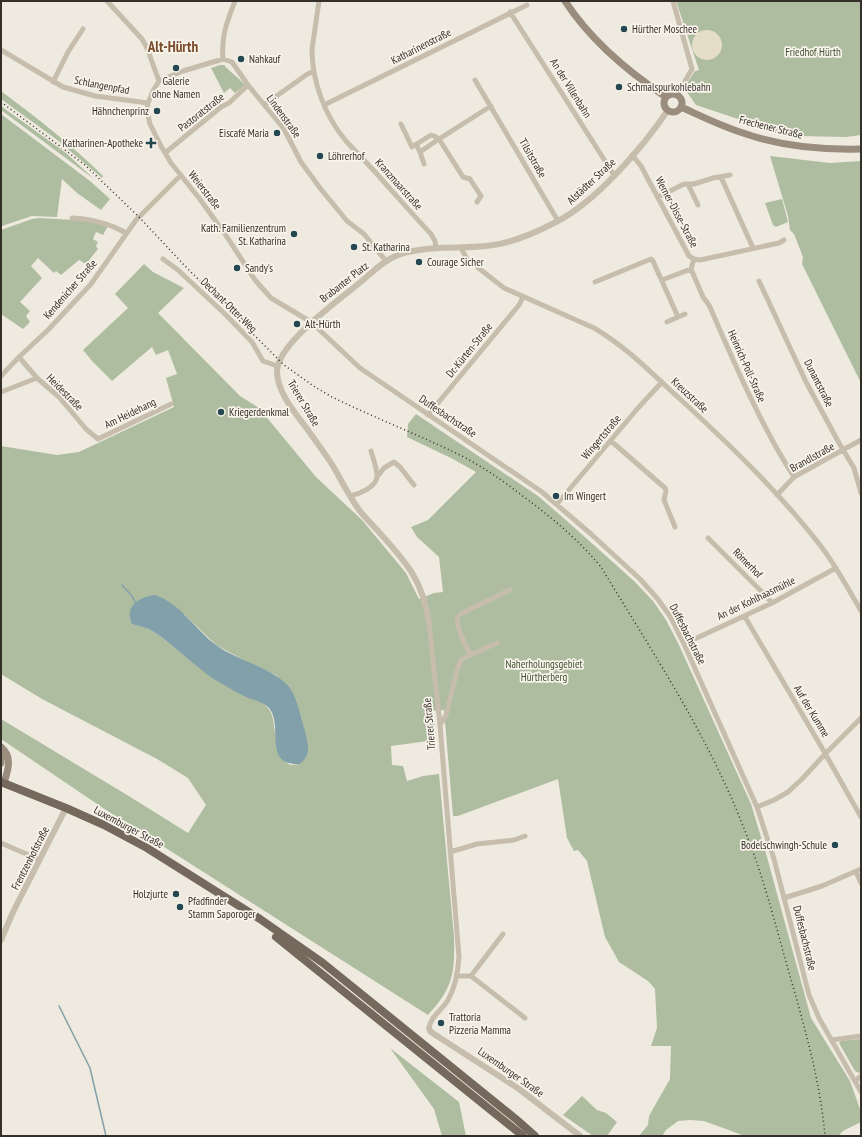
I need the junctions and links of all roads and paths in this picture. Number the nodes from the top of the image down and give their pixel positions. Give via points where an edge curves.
1 (106, 1) edge
2 (235, 1) edge
3 (319, 1) edge
4 (565, 1) edge
5 (673, 1) edge
6 (527, 5) dead end
7 (510, 12) junction
8 (83, 29) dead end
9 (1, 50) edge
10 (224, 59) junction
11 (314, 71) junction
12 (475, 80) dead end
13 (159, 81) junction
14 (53, 82) junction
15 (248, 85) junction
16 (677, 95) junction
17 (666, 97) junction
18 (148, 103) junction
19 (264, 105) junction
20 (324, 106) junction
21 (491, 106) junction
22 (681, 107) junction
23 (668, 110) junction
24 (401, 124) dead end
25 (439, 139) junction
26 (416, 144) junction
27 (861, 149) edge
28 (420, 152) junction
29 (165, 153) junction
30 (632, 155) junction
31 (424, 164) dead end
32 (181, 175) junction
33 (614, 175) junction
34 (730, 175) dead end
35 (721, 176) junction
36 (688, 184) junction
37 (658, 197) junction
38 (476, 202) dead end
39 (698, 205) dead end
40 (72, 218) dead end
41 (558, 221) junction
42 (126, 233) junction
43 (784, 240) dead end
44 (436, 248) junction
45 (461, 248) junction
46 (753, 248) junction
47 (163, 258) dead end
48 (694, 259) junction
49 (386, 261) junction
50 (691, 269) junction
51 (662, 280) junction
52 (759, 281) dead end
53 (595, 282) dead end
54 (523, 297) junction
55 (685, 314) dead end
56 (678, 317) junction
57 (311, 322) junction
58 (667, 322) dead end
59 (19, 357) junction
60 (277, 366) junction
61 (1, 376) edge
62 (37, 378) junction
63 (662, 382) junction
64 (1, 392) edge
65 (171, 404) dead end
66 (428, 415) junction
67 (98, 439) joint
68 (861, 440) edge
69 (611, 441) junction
70 (371, 451) dead end
71 (844, 451) junction
72 (377, 477) junction
73 (794, 477) junction
74 (414, 485) dead end
75 (861, 493) edge
76 (777, 494) junction
77 (350, 496) junction
78 (557, 504) junction
79 (675, 527) dead end
80 (708, 538) dead end
81 (836, 568) junction
82 (510, 590) dead end
83 (772, 603) junction
84 (861, 611) edge
85 (745, 617) junction
86 (429, 623) joint
87 (497, 643) dead end
88 (684, 644) junction
89 (470, 655) junction
90 (861, 719) edge
91 (440, 725) junction
92 (1, 747) edge
93 (826, 753) junction
94 (1, 756) edge
95 (1, 762) edge
96 (3, 783) edge
97 (757, 807) junction
98 (66, 808) junction
99 (861, 817) edge
100 (525, 836) dead end
101 (1, 843) edge
102 (450, 852) junction
103 (40, 860) junction
104 (858, 871) edge
105 (861, 883) edge
106 (784, 898) junction
107 (239, 906) junction
108 (503, 934) dead end
109 (1, 940) edge
110 (457, 976) junction
111 (471, 976) junction
112 (525, 1018) dead end
113 (429, 1028) joint
114 (861, 1036) edge
115 (832, 1040) junction
116 (861, 1076) edge
117 (855, 1081) junction
118 (861, 1092) edge
119 (523, 1136) edge
120 (535, 1136) edge
121 (580, 1136) edge

1 - 13 street via 142,39
2 - 10 street via 223,36
3 - 11 street, Kranzmaarstraße via 312,49
4 - 17 main road via 582,24 620,63
5 - 16 street via 692,69
6 - 7 street, Katharinenstraße
7 - 20 street, Katharinenstraße
7 - 33 street, An der Villenbahn
8 - 14 street, Schlangenpfad
9 - 14 street, Schlangenpfad
10 - 13 street
10 - 15 street, Lindenstraße via 232,62
11 - 19 street
11 - 20 street, Kranzmaarstraße
12 - 21 street, Tilsitstraße
13 - 18 street
14 - 18 street, Schlangenpfad via 96,96
15 - 19 street, Lindenstraße
15 - 29 street, Pastoratstraße
16 - 17 main road
16 - 22 main road via 681,100
17 - 23 main road via 664,106
18 - 29 street, Weierstraße via 150,124
19 - 49 street, Lindenstraße via 284,129 301,162 320,188 347,221 364,234
20 - 44 street, Kranzmaarstraße via 347,142 431,234 436,241
21 - 25 street
21 - 41 street, Tilsitstraße
22 - 23 main road via 674,112
22 - 27 main road, Frechener Straße via 712,122 774,142 820,148
23 - 30 street, Alstädter Straße
24 - 26 street via 412,147
25 - 26 street via 430,136
25 - 28 street
25 - 38 street via 463,177 470,179 481,196
26 - 28 street
28 - 31 street
29 - 32 street, Weierstraße
30 - 33 street, Alstädter Straße
30 - 37 street, Werner-Disse-Straße
32 - 42 street, Kendenicher Straße
32 - 57 street, Weierstraße via 206,206 266,293
33 - 41 street, Alstädter Straße via 586,202
34 - 35 street
35 - 36 street
35 - 46 street
36 - 37 street
36 - 39 street
37 - 48 street, Werner-Disse-Straße
40 - 42 street via 110,224
41 - 45 street, Alstädter Straße via 507,242 492,246
42 - 59 street, Kendenicher Straße via 91,284
43 - 46 street, Werner-Disse-Straße
44 - 45 street, Alstädter Straße
44 - 49 street, Brabanter Platz via 411,251
45 - 54 street, Kreuzstraße via 467,259 477,268 504,288
46 - 48 street, Werner-Disse-Straße via 700,260
47 - 60 street, Dechant-Otter-Weg via 226,315 252,342 263,360
48 - 50 street
49 - 57 street, Brabanter Platz
50 - 51 street
50 - 73 street, Heinrich-Poll-Straße via 754,407
51 - 53 street via 651,259
51 - 56 street
52 - 71 street, Dunantstraße via 806,382
54 - 63 street, Kreuzstraße via 594,328 634,356
54 - 66 street, Dr.-Kürten-Straße
55 - 56 street
56 - 58 street
57 - 60 street via 285,351
57 - 66 street, Duffesbachstraße via 360,368
59 - 61 street, Kendenicher Straße
59 - 62 street, Heidestraße
60 - 77 street, Trierer Straße via 283,392 332,464
62 - 64 street
62 - 67 street, Heidestraße via 59,396 86,429
63 - 69 street, Wingertstraße
63 - 76 street, Kreuzstraße
65 - 67 street, Am Heidehang
66 - 78 street, Duffesbachstraße
68 - 71 street, Brandlstraße
69 - 78 street, Wingertstraße
69 - 79 street via 665,488 664,500
70 - 72 street
71 - 73 street, Brandlstraße
71 - 75 street, Dunantstraße via 854,468
72 - 74 street via 384,468 394,462
72 - 77 street via 365,491
73 - 76 street, Brandlstraße
76 - 81 street, Kreuzstraße
77 - 86 street, Trierer Straße via 410,568 423,592
78 - 88 street, Duffesbachstraße via 640,579 670,616
80 - 83 street, Römerhof
81 - 83 street, An der Kohlhaasmühle
81 - 84 street, Kreuzstraße
82 - 89 street via 458,616 459,628
83 - 85 street, An der Kohlhaasmühle
85 - 88 street, An der Kohlhaasmühle
85 - 93 street, Auf der Kumme
86 - 91 street, Trierer Straße
87 - 89 street
88 - 97 street, Duffesbachstraße
89 - 91 street via 461,660 458,667 446,715
90 - 93 street
91 - 102 street, Trierer Straße
92 - 96 main road via 9,762
93 - 97 street via 788,792
93 - 99 street, Auf der Kumme
94 - 95 main road
96 - 98 main road, Luxemburger Straße
97 - 106 street, Duffesbachstraße
98 - 103 street, Frentzenhofstraße
98 - 107 main road, Luxemburger Straße via 147,848
100 - 102 street via 514,840 477,844
101 - 103 street
102 - 110 street, Trierer Straße via 459,957
103 - 109 street, Frentzenhofstraße
104 - 105 street
104 - 106 street
106 - 115 street, Duffesbachstraße via 809,995
107 - 119 main road
107 - 120 main road via 323,963
108 - 111 street
110 - 111 street
110 - 113 street, Trierer Straße via 453,991 429,1024
111 - 112 street
113 - 121 street, Luxemburger Straße via 434,1034 519,1089
114 - 115 street
115 - 117 street, Duffesbachstraße
116 - 117 street
117 - 118 street, Duffesbachstraße

